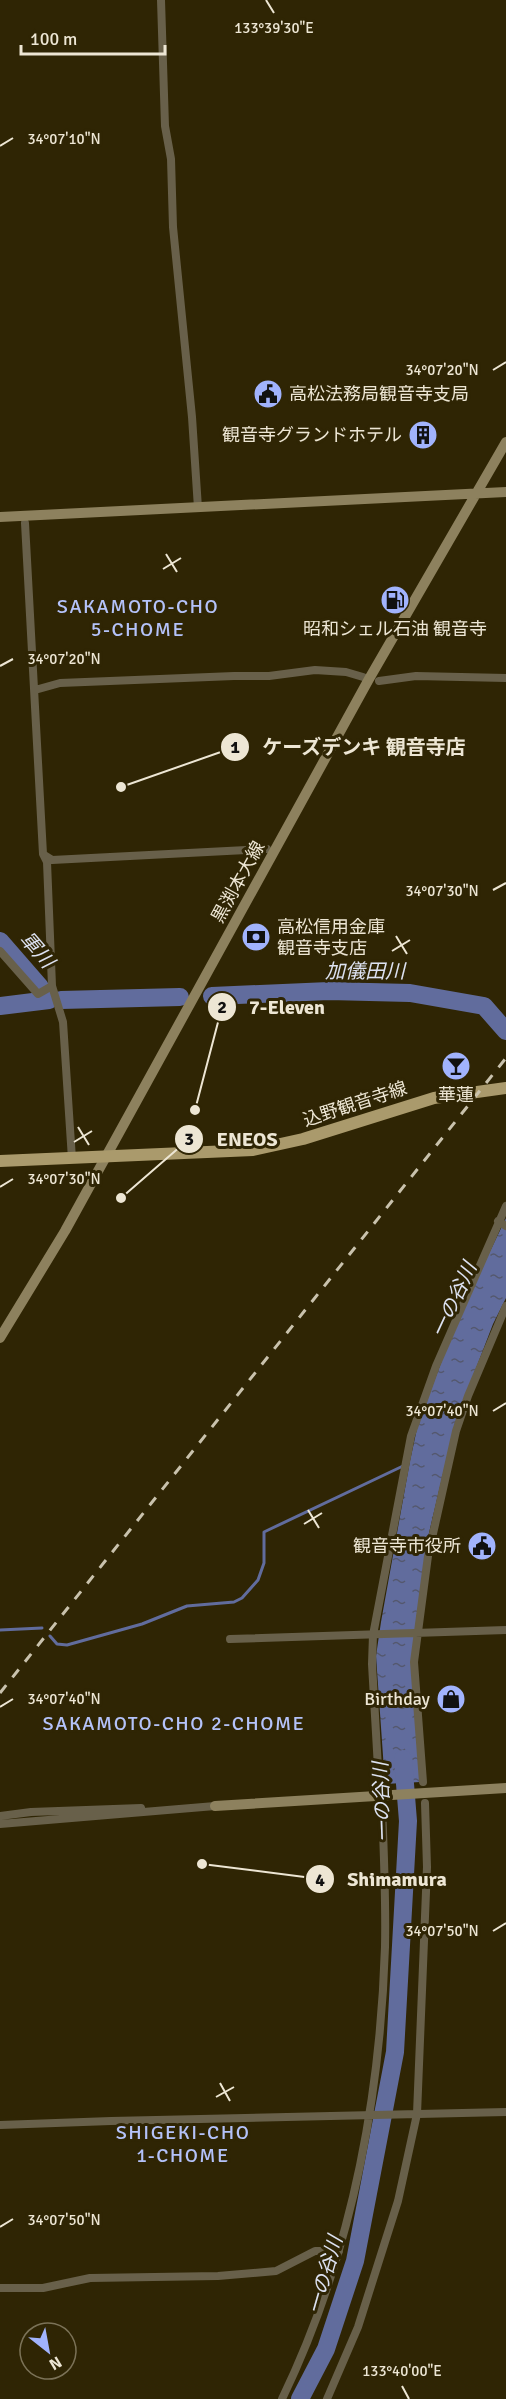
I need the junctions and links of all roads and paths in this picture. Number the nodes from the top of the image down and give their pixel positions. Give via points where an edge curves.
1 (161, 0) edge
2 (506, 442) edge
3 (477, 492) junction
4 (506, 492) edge
5 (198, 508) junction
6 (0, 517) edge
7 (25, 523) dead end
8 (363, 677) dead end
9 (506, 678) edge
10 (379, 681) dead end
11 (35, 690) junction
12 (267, 849) dead end
13 (43, 854) junction
14 (0, 951) edge
15 (52, 987) junction
16 (506, 1089) edge
17 (105, 1156) junction
18 (72, 1159) junction
19 (0, 1161) edge
20 (506, 1206) edge
21 (498, 1221) junction
22 (506, 1226) edge
23 (506, 1306) edge
24 (0, 1338) edge
25 (506, 1630) edge
26 (418, 1632) junction
27 (373, 1635) junction
28 (230, 1639) dead end
29 (506, 1788) edge
30 (424, 1793) junction
31 (381, 1796) junction
32 (215, 1806) joint
33 (100, 1813) junction
34 (0, 1816) edge
35 (0, 1824) edge
36 (506, 2112) edge
37 (369, 2114) junction
38 (417, 2114) junction
39 (0, 2125) edge
40 (339, 2252) junction
41 (0, 2288) edge
42 (282, 2399) edge
43 (327, 2399) edge

1 - 5 street via 165,126 171,159 173,227
2 - 3 main road, 黒渕本大線
3 - 4 main road
3 - 5 main road
3 - 17 main road, 黒渕本大線
5 - 6 main road
7 - 11 street
8 - 11 street via 315,670 269,676 60,683
9 - 10 street via 416,676
11 - 13 street
12 - 13 street via 52,860
13 - 15 street via 47,862
14 - 15 street via 38,994
15 - 18 street via 63,1022
16 - 17 main road, 込野観音寺線 via 434,1098 303,1139 253,1150
17 - 18 main road, 込野観音寺線
17 - 24 main road, 黒渕本大線 via 65,1232
18 - 19 main road, 込野観音寺線
20 - 21 street
21 - 22 street
21 - 27 street via 436,1366 411,1436
23 - 26 street via 456,1431 428,1556
25 - 26 street
26 - 27 street
26 - 30 street via 414,1662
27 - 28 street
27 - 31 street
29 - 30 main road
30 - 31 main road
30 - 38 street via 427,1868
31 - 32 main road
31 - 37 street via 385,1947
32 - 33 street
33 - 34 street via 31,1812
33 - 35 street
36 - 38 street
37 - 38 street
37 - 39 street
37 - 40 street
38 - 43 street via 398,2201 358,2327
40 - 41 street via 315,2251 276,2271 90,2278 43,2288
40 - 42 street via 302,2357

